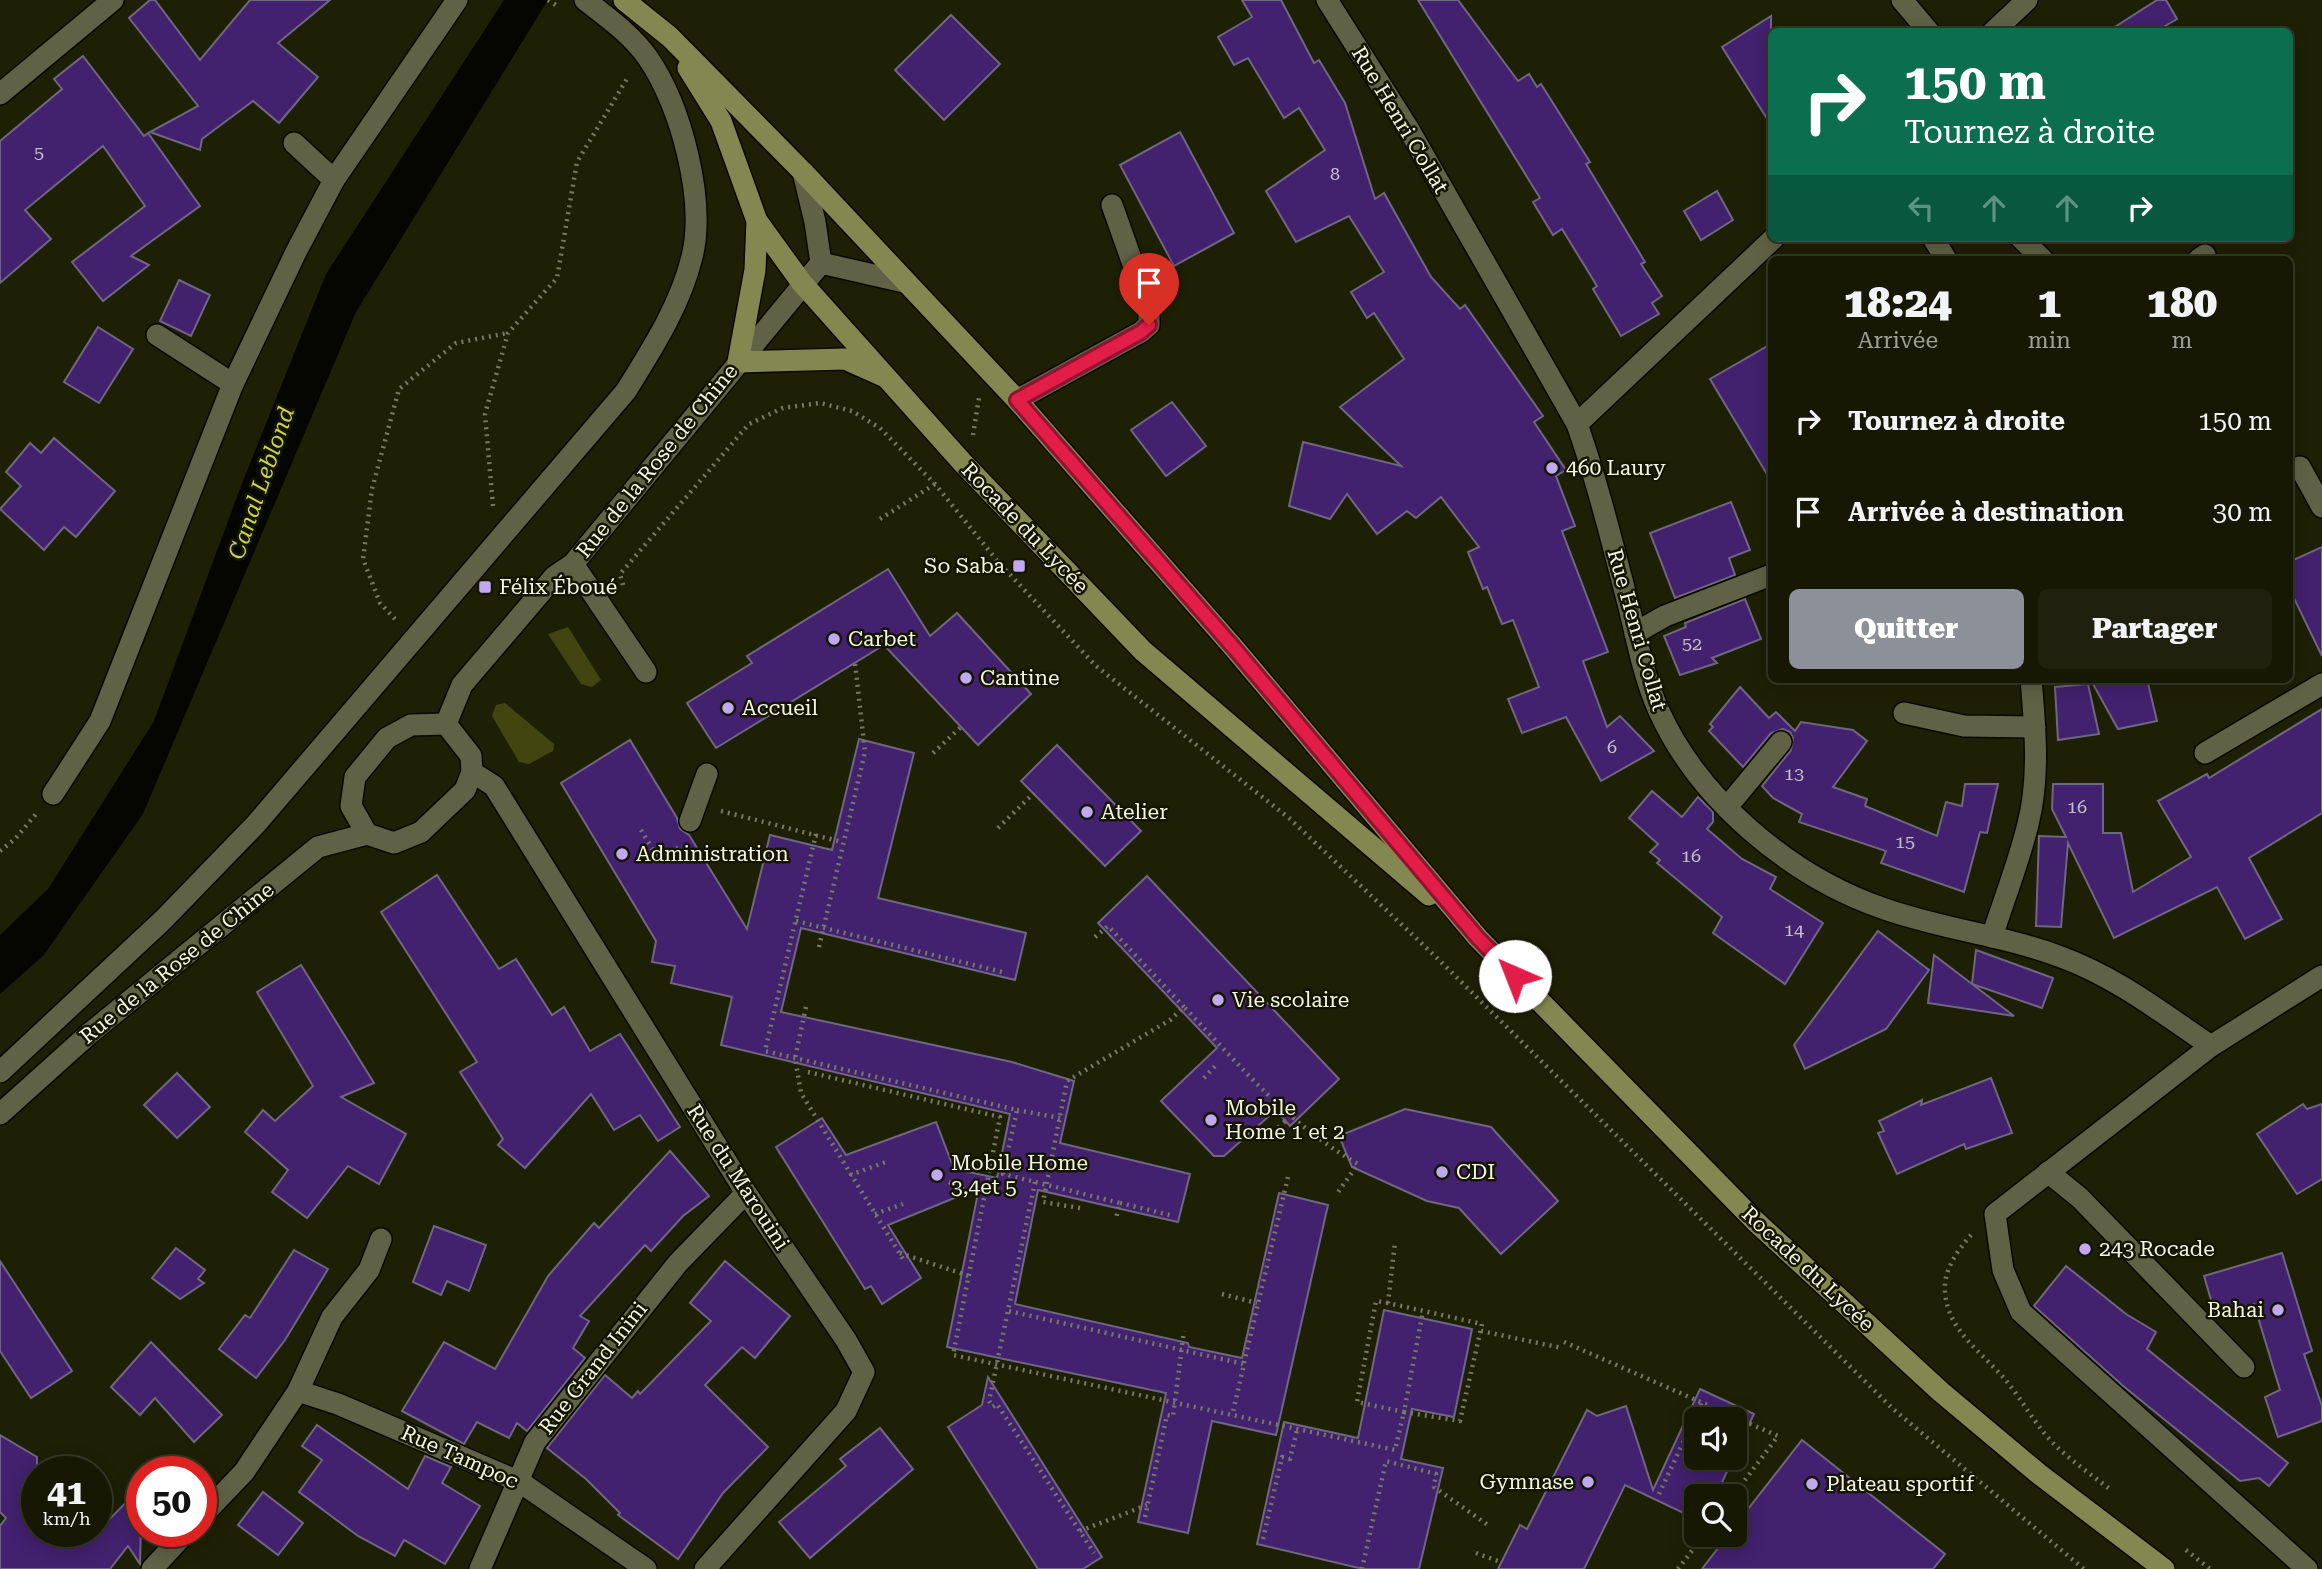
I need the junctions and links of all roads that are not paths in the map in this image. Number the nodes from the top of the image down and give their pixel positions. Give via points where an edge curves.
1 (113, 0) edge
2 (457, 0) edge
3 (585, 0) edge
4 (624, 0) edge
5 (1327, 0) edge
6 (1902, 0) edge
7 (2026, 0) edge
8 (1926, 28) edge
9 (1997, 28) edge
10 (670, 37) junction
11 (0, 94) edge
12 (294, 143) dead end
13 (803, 172) junction
14 (334, 180) junction
15 (1112, 205) dead end
16 (757, 221) junction
17 (1770, 242) edge
18 (2025, 242) edge
19 (2039, 256) edge
20 (821, 263) junction
21 (904, 282) junction
22 (802, 283) junction
23 (157, 335) dead end
24 (738, 362) junction
25 (891, 379) junction
26 (233, 384) junction
27 (1017, 400) junction
28 (1577, 424) junction
29 (2300, 467) dead end
30 (2322, 508) edge
31 (573, 564) junction
32 (1768, 576) edge
33 (1635, 633) junction
34 (646, 672) dead end
35 (2031, 683) edge
36 (2322, 684) edge
37 (1904, 713) dead end
38 (446, 724) junction
39 (2035, 727) junction
40 (1780, 742) dead end
41 (2205, 753) dead end
42 (472, 772) junction
43 (707, 774) dead end
44 (53, 794) road end
45 (1727, 807) junction
46 (694, 813) road end
47 (366, 834) junction
48 (1992, 937) junction
49 (1478, 938) junction
50 (2322, 976) edge
51 (2210, 1046) junction
52 (0, 1072) edge
53 (0, 1114) edge
54 (2048, 1172) junction
55 (746, 1193) junction
56 (381, 1238) dead end
57 (2244, 1367) dead end
58 (298, 1391) junction
59 (520, 1482) junction
60 (217, 1500) edge
61 (172, 1547) edge
62 (152, 1569) edge
63 (480, 1569) edge
64 (646, 1569) edge
65 (705, 1569) edge
66 (2164, 1569) edge
67 (2307, 1569) edge

1 - 11 street
2 - 14 street
3 - 52 street via 623,30 648,58 676,112 689,163 695,188 692,256 666,325 626,391 256,824 163,920
4 - 10 main road, Rocade du Lycée
5 - 28 street, Rue Henri Collat via 1408,128
6 - 8 street
7 - 9 street
10 - 13 main road, Rocade du Lycée
10 - 16 main road, Rocade du Lycée via 721,121
12 - 14 street
13 - 20 street
13 - 21 main road, Rocade du Lycée
14 - 26 street
15 - 27 street via 1149,309 1149,325
16 - 22 main road, Rocade du Lycée
16 - 24 main road via 755,270
17 - 28 street
18 - 19 street
20 - 21 street
20 - 22 street, Rue de la Rose de Chine
21 - 27 main road, Rocade du Lycée
22 - 24 street, Rue de la Rose de Chine
22 - 25 main road, Rocade du Lycée
23 - 26 street
24 - 25 main road via 845,359
24 - 31 street, Rue de la Rose de Chine
25 - 49 main road, Rocade du Lycée via 962,462 1143,651
26 - 44 street via 100,721
27 - 49 main road, Rocade du Lycée
28 - 33 street, Rue Henri Collat
29 - 30 street
31 - 34 street
31 - 38 street, Rue de la Rose de Chine via 554,578 462,685
32 - 33 street via 1665,616
33 - 45 street, Rue Henri Collat via 1650,688 1677,747
35 - 39 street
36 - 41 street
37 - 39 street via 1964,726
38 - 42 street via 471,756
38 - 47 street via 411,725 387,738 355,777 351,806
39 - 48 street via 2029,822
40 - 45 street
42 - 47 street via 465,790 421,832 394,843
42 - 55 street, Rue du Marouini via 494,786
43 - 46 street
45 - 48 street, Rue Henri Collat via 1787,858 1851,895 1883,909
47 - 53 street, Rue de la Rose de Chine via 318,847 89,1034
48 - 51 street, Rue Henri Collat via 2090,968
49 - 66 main road, Rocade du Lycée via 1755,1221 1843,1302 2010,1450
50 - 51 street
51 - 54 street
54 - 57 street via 2080,1198
54 - 67 street via 1995,1214 2001,1262 2021,1312
55 - 59 street, Rue Grand Inini via 678,1263 574,1390 535,1442
55 - 65 street, Rue du Marouini via 863,1372 846,1411
56 - 58 street via 369,1270 332,1317
58 - 59 street, Rue Tampoc
58 - 60 street via 244,1472
59 - 63 street, Rue Grand Inini
59 - 64 street, Rue Tampoc
61 - 62 street

